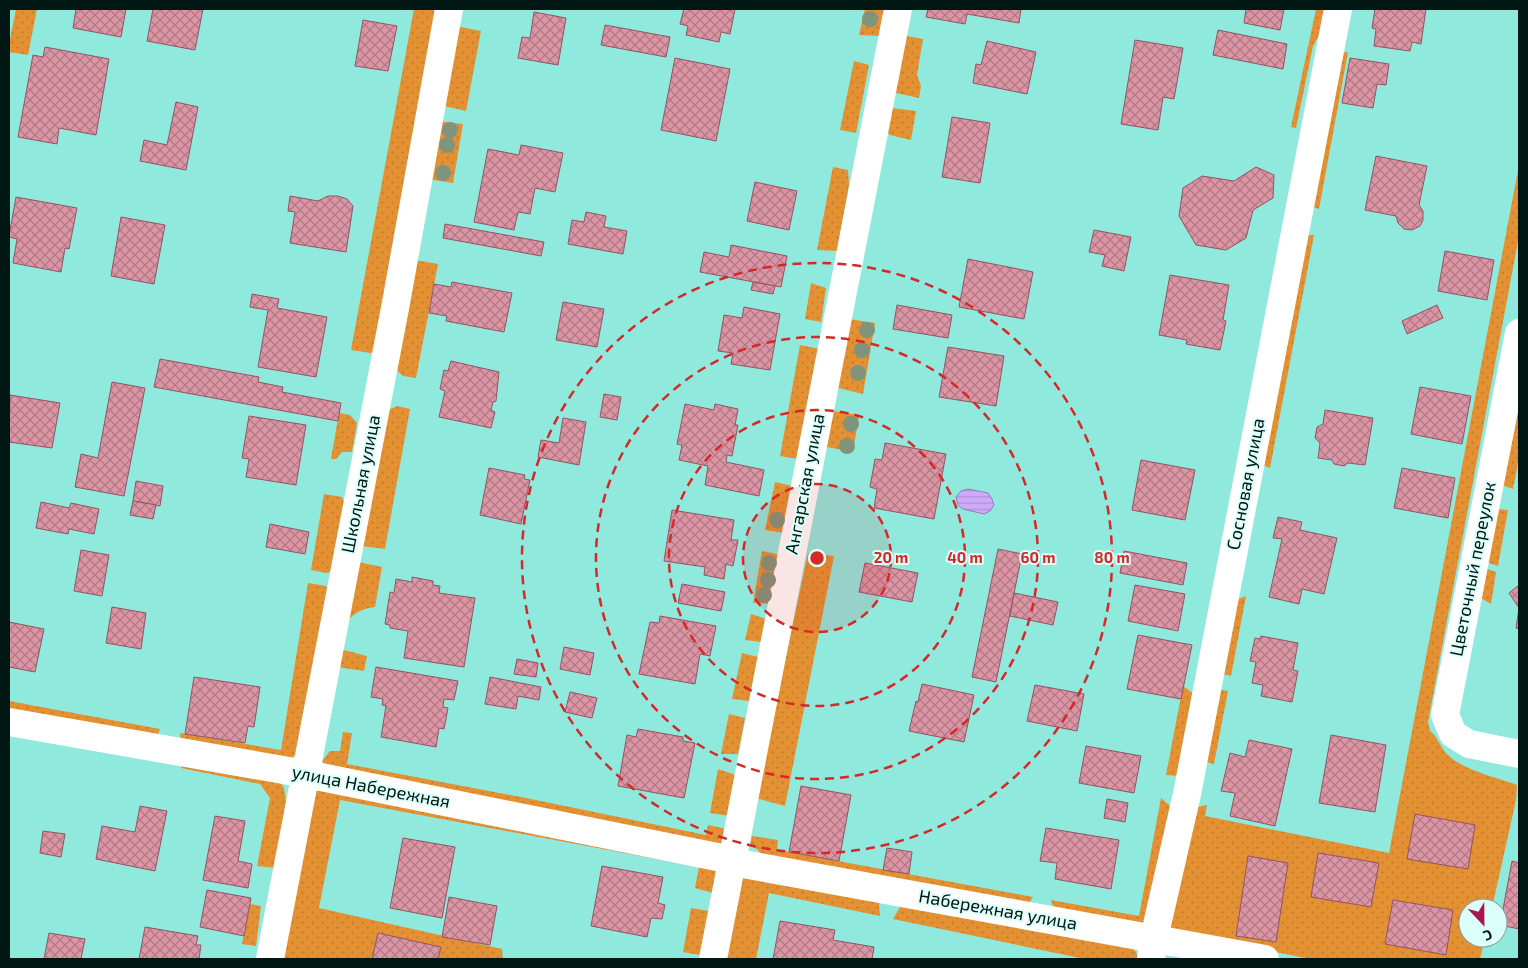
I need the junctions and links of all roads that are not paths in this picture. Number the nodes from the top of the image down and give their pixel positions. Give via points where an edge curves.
1 (449, 9) edge
2 (898, 9) edge
3 (1338, 9) edge
4 (1519, 333) edge
5 (9, 722) edge
6 (1519, 754) edge
7 (306, 774) junction
8 (732, 861) junction
9 (1152, 949) edge
10 (270, 959) edge
11 (714, 959) edge
12 (1265, 959) edge

1 - 7 street, Школьная улица
2 - 8 street, Ангарская улица
3 - 9 street, Сосновая улица via 1186,794
4 - 6 street, Цветочный переулок via 1445,715 1453,734 1469,744
5 - 7 street, улица Набережная
7 - 8 street, улица Набережная
7 - 10 street, Школьная улица
8 - 9 street, Набережная улица
8 - 11 street, Ангарская улица
9 - 12 street, Набережная улица

